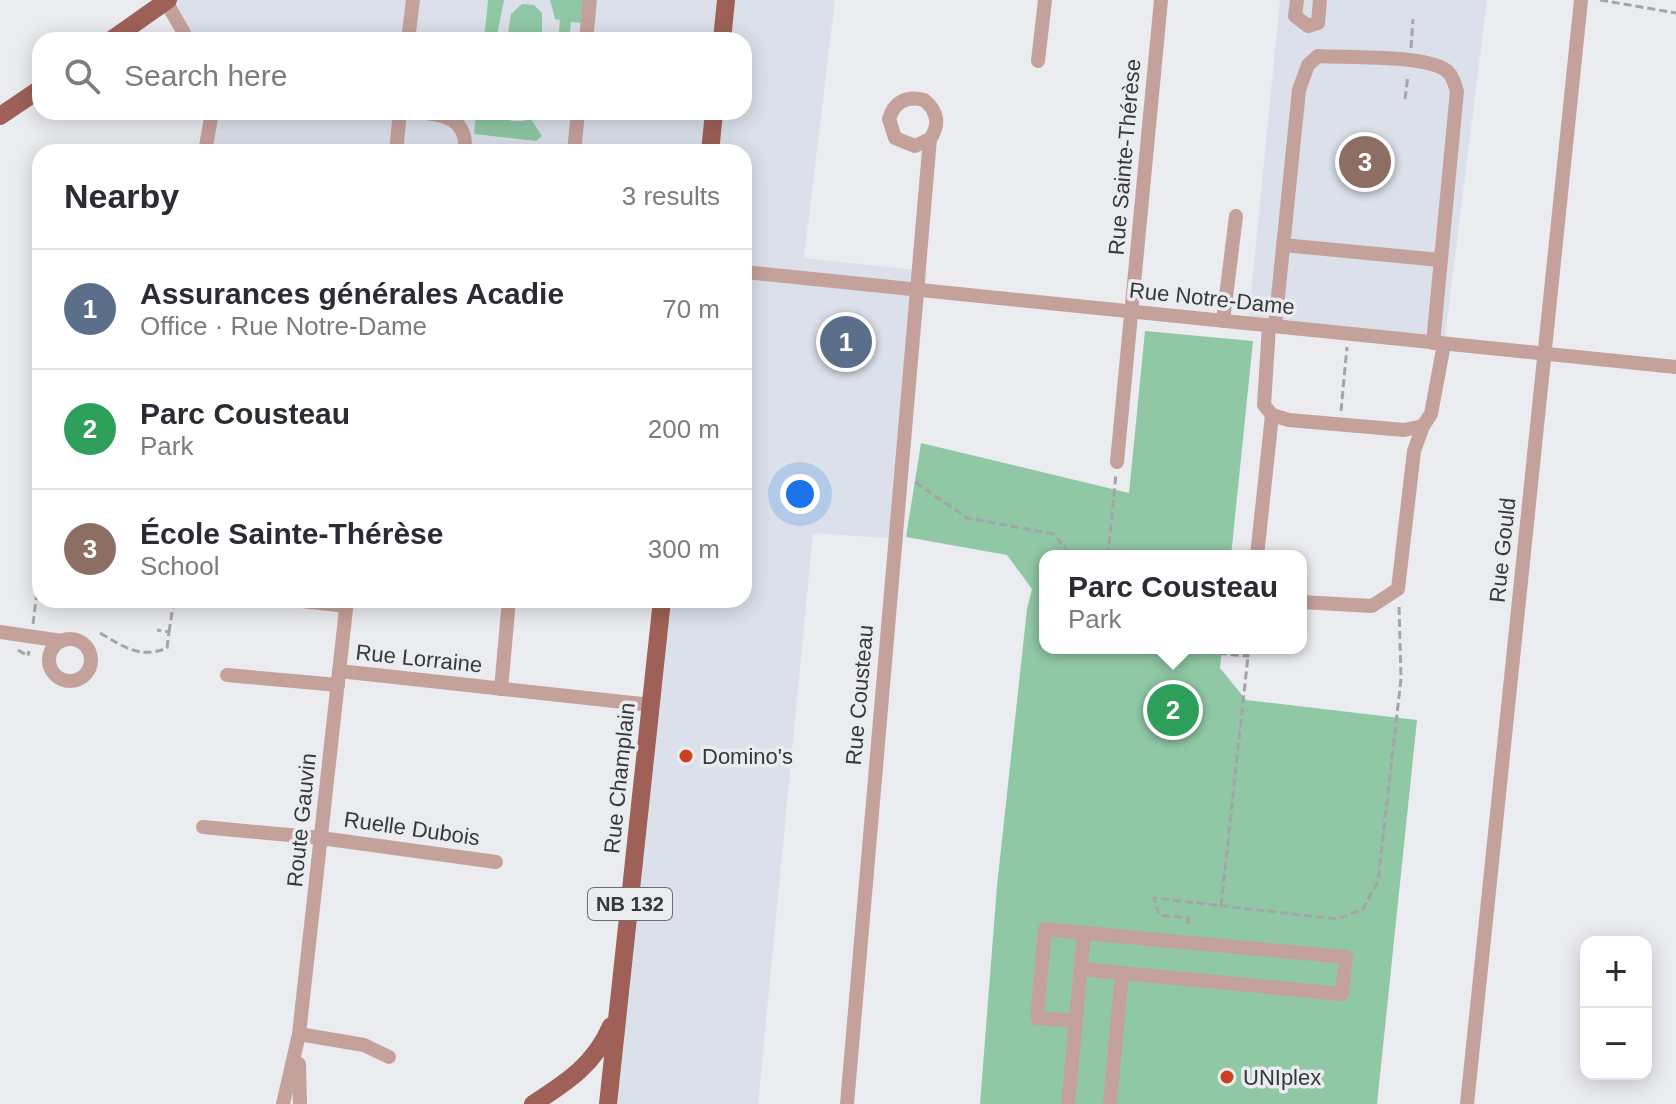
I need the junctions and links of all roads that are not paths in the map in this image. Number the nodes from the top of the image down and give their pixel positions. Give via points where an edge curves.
1 (413, 0) edge
2 (590, 0) edge
3 (726, 0) edge
4 (1045, 0) edge
5 (1161, 0) edge
6 (1297, 0) edge
7 (1320, 0) edge
8 (1581, 0) edge
9 (166, 1) edge
10 (122, 32) edge
11 (183, 32) edge
12 (409, 32) edge
13 (587, 32) edge
14 (723, 32) edge
15 (1038, 61) dead end
16 (32, 95) edge
17 (1, 117) edge
18 (211, 120) edge
19 (399, 120) edge
20 (451, 120) edge
21 (577, 120) edge
22 (713, 120) edge
23 (930, 139) dead end
24 (206, 144) edge
25 (397, 144) edge
26 (465, 144) edge
27 (575, 144) edge
28 (711, 144) edge
29 (1236, 216) dead end
30 (1283, 245) junction
31 (1440, 260) junction
32 (752, 273) edge
33 (914, 289) junction
34 (1131, 312) junction
35 (1223, 321) junction
36 (1272, 326) junction
37 (1438, 343) junction
38 (1545, 353) junction
39 (1676, 367) edge
40 (1272, 415) junction
41 (1423, 426) junction
42 (1117, 462) road end
43 (1258, 550) edge
44 (1307, 602) edge
45 (346, 608) edge
46 (508, 608) edge
47 (661, 608) edge
48 (0, 632) edge
49 (62, 641) dead end
50 (227, 675) dead end
51 (338, 678) junction
52 (501, 689) junction
53 (651, 705) junction
54 (203, 827) dead end
55 (321, 838) junction
56 (496, 862) dead end
57 (1084, 933) junction
58 (1081, 969) junction
59 (1122, 973) junction
60 (618, 1009) junction
61 (1076, 1021) junction
62 (299, 1040) junction
63 (389, 1057) dead end
64 (283, 1104) edge
65 (300, 1104) edge
66 (533, 1104) edge
67 (608, 1104) edge
68 (847, 1104) edge
69 (1068, 1104) edge
70 (1110, 1104) edge
71 (1467, 1104) edge

1 - 12 street
2 - 13 street
3 - 14 main road
4 - 15 street
5 - 34 street, Rue Sainte-Thérèse
6 - 7 street via 1295,16 1308,26 1318,23
8 - 38 street, Rue Gould
9 - 10 main road
9 - 11 street
16 - 17 main road
18 - 24 street
19 - 25 street
20 - 26 street
21 - 27 street
22 - 28 main road
23 - 33 street, Rue Cousteau
29 - 35 street
30 - 31 street
30 - 31 street via 1299,90 1308,65 1318,56 1409,61 1437,65 1450,74 1457,91
30 - 36 street
31 - 37 street
32 - 33 street, Rue Notre-Dame
33 - 34 street, Rue Notre-Dame
33 - 68 street, Rue Cousteau
34 - 35 street, Rue Notre-Dame
34 - 42 street, Rue Sainte-Thérèse
35 - 36 street, Rue Notre-Dame
36 - 37 street, Rue Notre-Dame
36 - 40 street via 1264,405
37 - 38 street, Rue Notre-Dame
37 - 41 street via 1431,414
38 - 39 street, Rue Notre-Dame
38 - 71 street, Rue Gould
40 - 41 street via 1404,430
40 - 43 street
41 - 44 street via 1414,451 1398,589 1372,606
45 - 51 street, Route Gauvin
46 - 52 street, Rue Lorraine
47 - 53 main road, Rue Champlain / NB 132
48 - 49 street
50 - 51 street, Rue Lorraine
51 - 52 street, Rue Lorraine
51 - 55 street, Route Gauvin
52 - 53 street
53 - 60 main road, Rue Champlain / NB 132
54 - 55 street, Ruelle Dubois
55 - 56 street, Ruelle Dubois
55 - 62 street, Route Gauvin
57 - 58 street
57 - 59 street via 1346,957 1342,994
57 - 61 street via 1045,929 1037,1018
58 - 59 street
58 - 61 street
59 - 70 street
60 - 66 main road via 601,1050 576,1077
60 - 67 main road, Rue Champlain / NB 132
61 - 69 street
62 - 63 street via 364,1045
62 - 64 street, Route Gauvin
62 - 65 street, Route Gauvin

